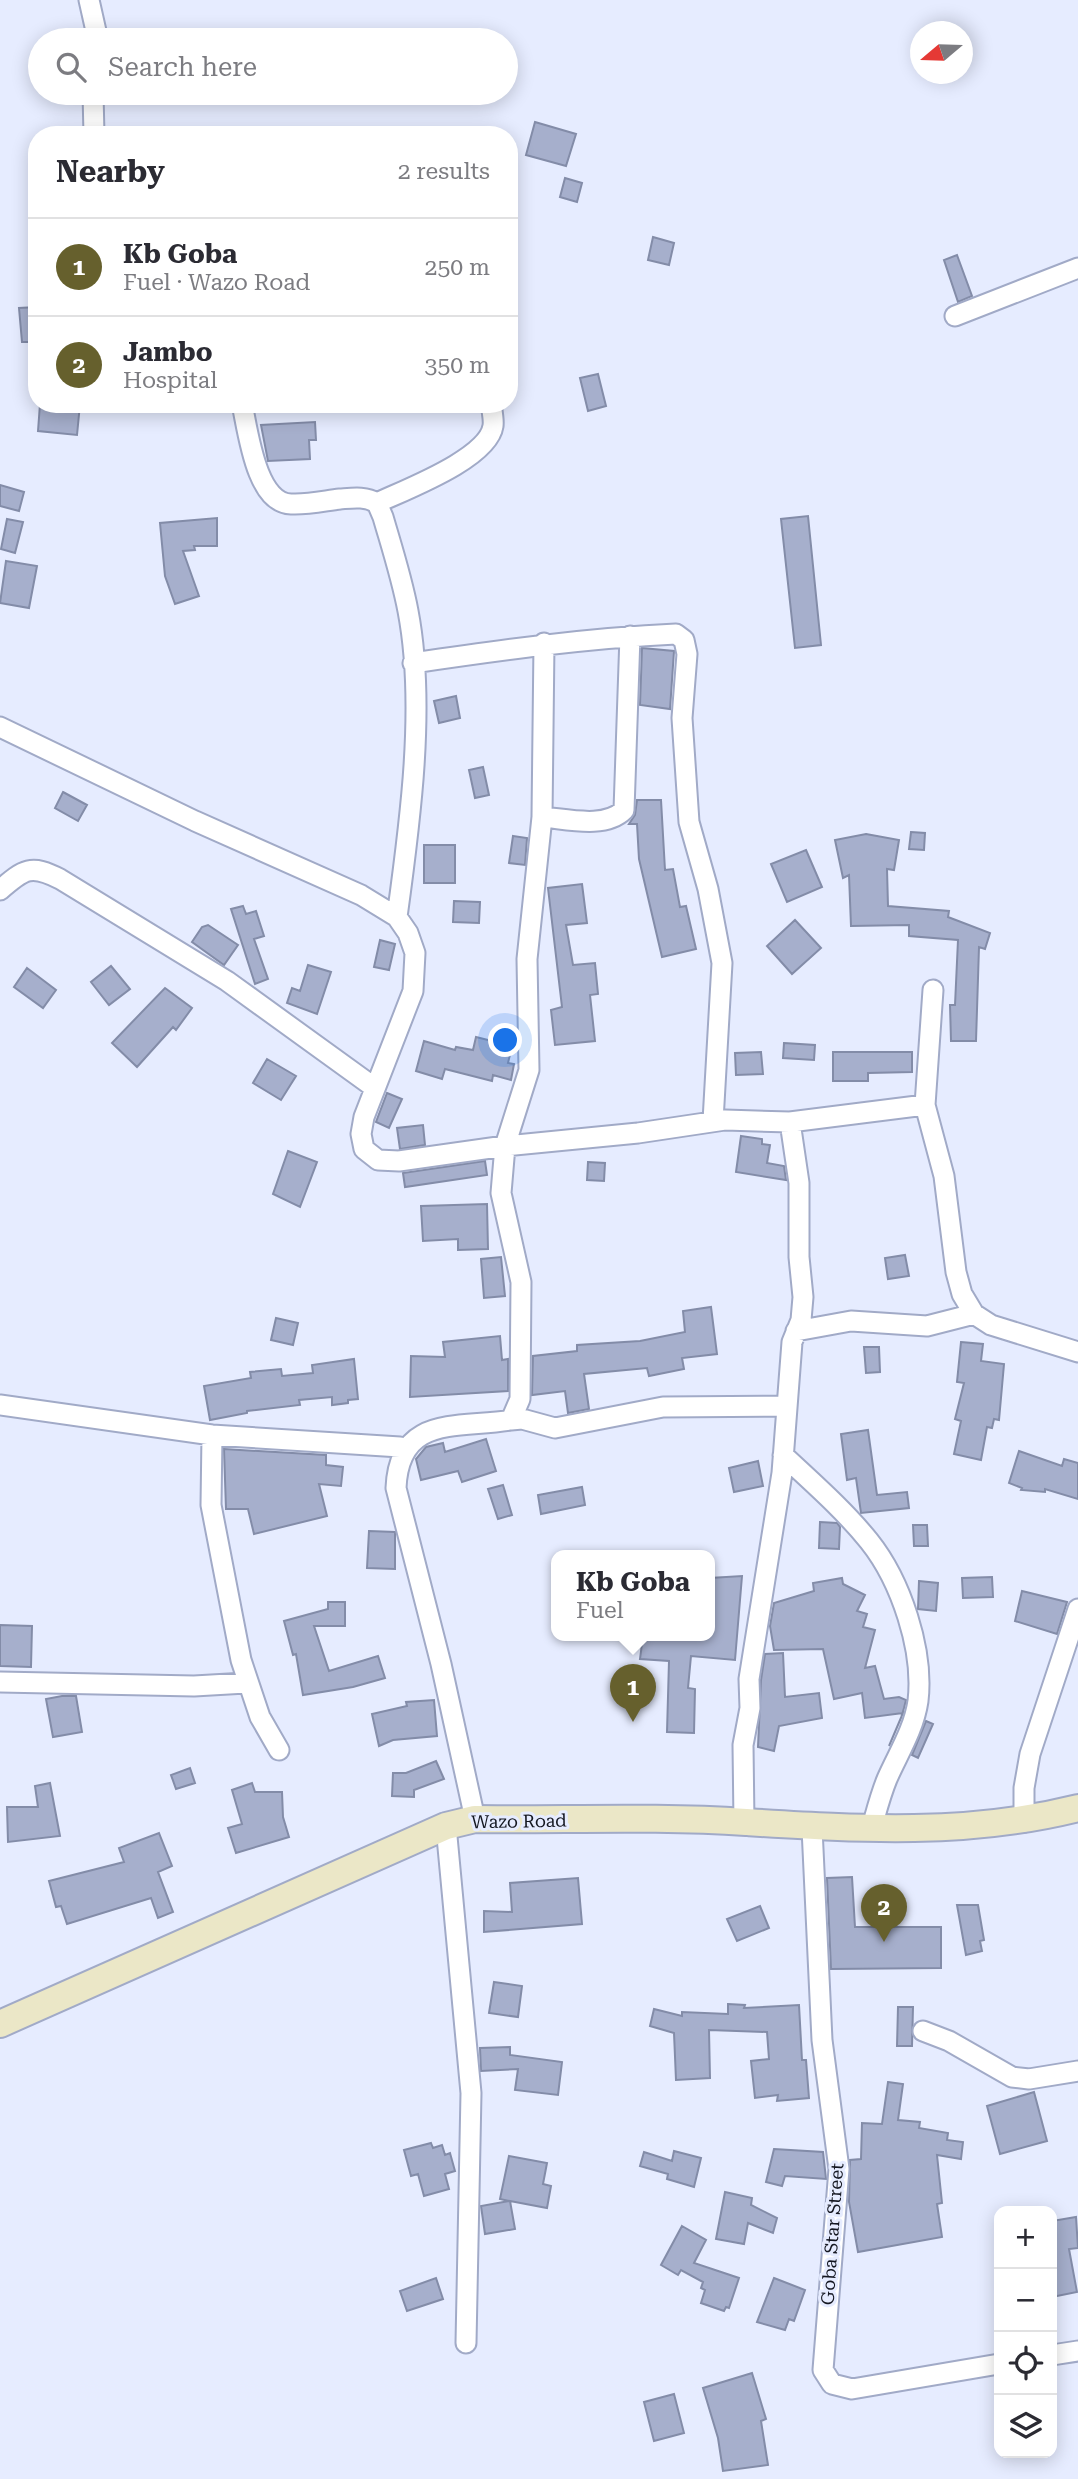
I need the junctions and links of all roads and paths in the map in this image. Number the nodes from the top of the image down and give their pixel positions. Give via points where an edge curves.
1 (89, 0) edge
2 (95, 28) edge
3 (93, 105) edge
4 (94, 126) edge
5 (1078, 268) edge
6 (955, 316) dead end
7 (244, 413) edge
8 (492, 413) edge
9 (376, 503) junction
10 (630, 636) junction
11 (544, 643) junction
12 (413, 663) junction
13 (0, 727) edge
14 (542, 817) junction
15 (0, 890) edge
16 (397, 917) junction
17 (933, 990) dead end
18 (374, 1088) junction
19 (925, 1105) junction
20 (713, 1121) junction
21 (790, 1122) junction
22 (505, 1146) junction
23 (974, 1314) junction
24 (796, 1331) junction
25 (1078, 1352) edge
26 (0, 1405) edge
27 (787, 1406) junction
28 (511, 1420) junction
29 (212, 1436) junction
30 (402, 1455) junction
31 (783, 1455) junction
32 (1078, 1609) edge
33 (0, 1682) edge
34 (246, 1683) junction
35 (279, 1750) dead end
36 (1078, 1808) edge
37 (475, 1819) junction
38 (744, 1822) junction
39 (1024, 1822) junction
40 (446, 1826) junction
41 (812, 1828) junction
42 (871, 1830) junction
43 (0, 2024) edge
44 (923, 2031) dead end
45 (1078, 2071) edge
46 (466, 2343) dead end
47 (1078, 2351) edge
48 (1057, 2354) edge
49 (994, 2365) edge

1 - 2 street
3 - 4 street
5 - 6 street
7 - 9 street via 256,464 274,497 289,505 362,498
8 - 9 street via 494,427 484,444 455,466
9 - 12 street via 408,612
10 - 11 street
10 - 14 street via 624,810 603,821
10 - 20 street via 676,634 684,640 687,654 682,718 689,821 722,963
11 - 12 street
11 - 14 street
12 - 16 street via 412,791
13 - 16 street via 361,895
14 - 22 street via 527,959 529,1070
15 - 18 street via 30,869 60,879 227,981
16 - 18 street via 415,953 413,991
17 - 19 street
18 - 22 street via 361,1134 364,1149 379,1160
19 - 21 street
19 - 23 street via 944,1176 956,1272
20 - 21 street
20 - 22 street
21 - 24 street via 800,1183 803,1297
22 - 28 street via 501,1193 522,1282 520,1399
23 - 24 street via 927,1326 851,1321
23 - 25 street via 991,1325
24 - 27 street
26 - 29 street
27 - 28 street via 663,1407 555,1428
27 - 31 street
28 - 30 street via 442,1426 419,1436
29 - 30 street via 400,1447
29 - 34 street via 211,1505
30 - 37 street via 396,1488
31 - 38 street via 749,1679 750,1708 743,1745
31 - 42 street via 872,1544 901,1599 919,1659 918,1702
32 - 39 street via 1030,1754
33 - 34 street
34 - 35 street
36 - 39 main road, Wazo Road
37 - 38 main road, Wazo Road
37 - 40 main road, Wazo Road
38 - 41 main road, Wazo Road
39 - 42 main road, Wazo Road
40 - 43 main road, Wazo Road
40 - 46 street via 471,2093
41 - 42 main road, Wazo Road
41 - 49 street, Goba Star Street via 822,2040 839,2169 824,2370 832,2384 852,2389
44 - 45 street via 1012,2077
47 - 48 street

